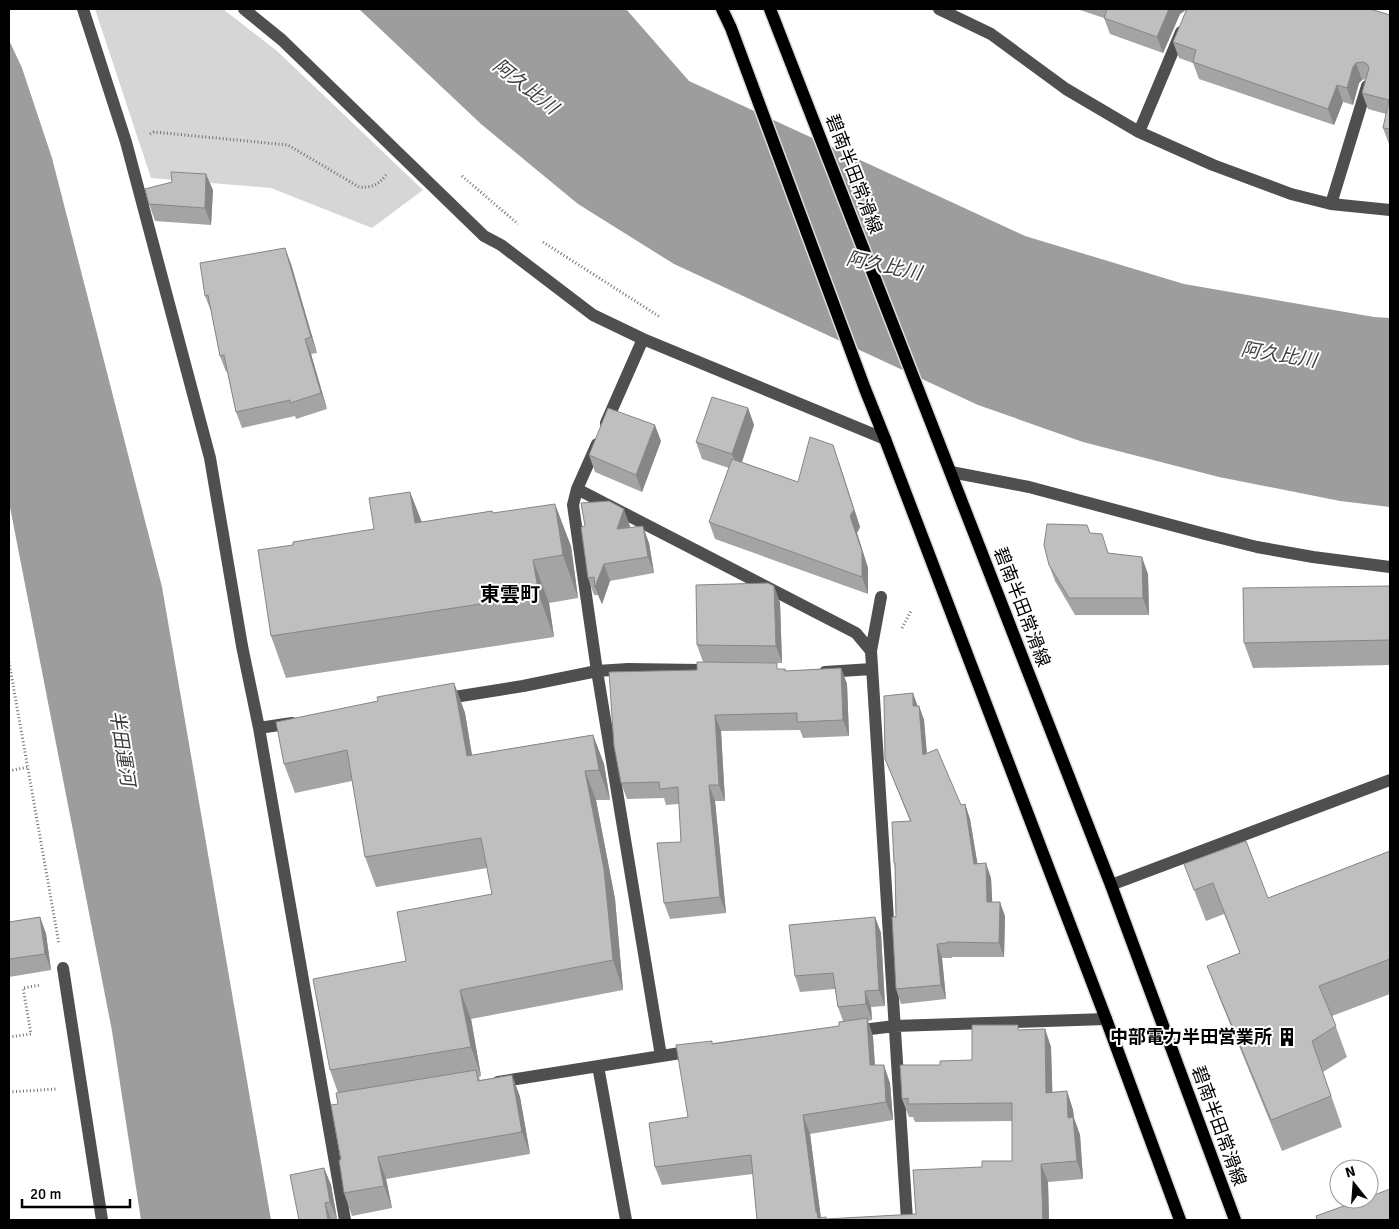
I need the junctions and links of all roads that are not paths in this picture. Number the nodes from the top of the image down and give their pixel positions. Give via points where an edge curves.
1 (83, 9) edge
2 (244, 9) edge
3 (722, 9) edge
4 (770, 9) edge
5 (938, 9) edge
6 (1187, 18) edge
7 (1367, 86) edge
8 (1139, 132) junction
9 (1331, 204) junction
10 (1390, 210) edge
11 (643, 339) junction
12 (885, 439) junction
13 (951, 472) junction
14 (577, 489) junction
15 (1390, 567) edge
16 (881, 597) dead end
17 (871, 651) junction
18 (872, 669) junction
19 (708, 670) edge
20 (597, 671) junction
21 (808, 672) edge
22 (425, 701) edge
23 (308, 720) edge
24 (259, 728) junction
25 (1390, 780) edge
26 (1111, 884) junction
27 (64, 974) road end
28 (1106, 1019) junction
29 (895, 1026) junction
30 (843, 1032) edge
31 (705, 1049) edge
32 (661, 1056) junction
33 (598, 1066) junction
34 (481, 1085) edge
35 (102, 1220) edge
36 (345, 1220) edge
37 (626, 1220) edge
38 (908, 1220) edge
39 (1180, 1220) edge
40 (1235, 1220) edge

1 - 24 street via 126,142 210,458
2 - 11 street via 282,40 484,236 501,245 593,315
3 - 12 main road
4 - 13 main road, 碧南半田常滑線
5 - 8 street via 991,34 1066,89
6 - 8 street
7 - 9 street
8 - 9 street via 1282,191
9 - 10 street
11 - 12 street
11 - 14 street
12 - 28 main road
13 - 15 street via 1029,487 1257,547
13 - 26 main road, 碧南半田常滑線
14 - 17 street via 856,633
14 - 20 street via 573,505
16 - 17 street
17 - 18 street
18 - 21 street
18 - 29 street
19 - 20 street
20 - 22 street
20 - 32 street
23 - 24 street
24 - 36 street via 331,1109
25 - 26 street
26 - 40 main road, 碧南半田常滑線
27 - 35 street
28 - 29 street
28 - 39 main road
29 - 30 street
29 - 38 street
31 - 32 street
32 - 33 street
33 - 34 street
33 - 37 street

